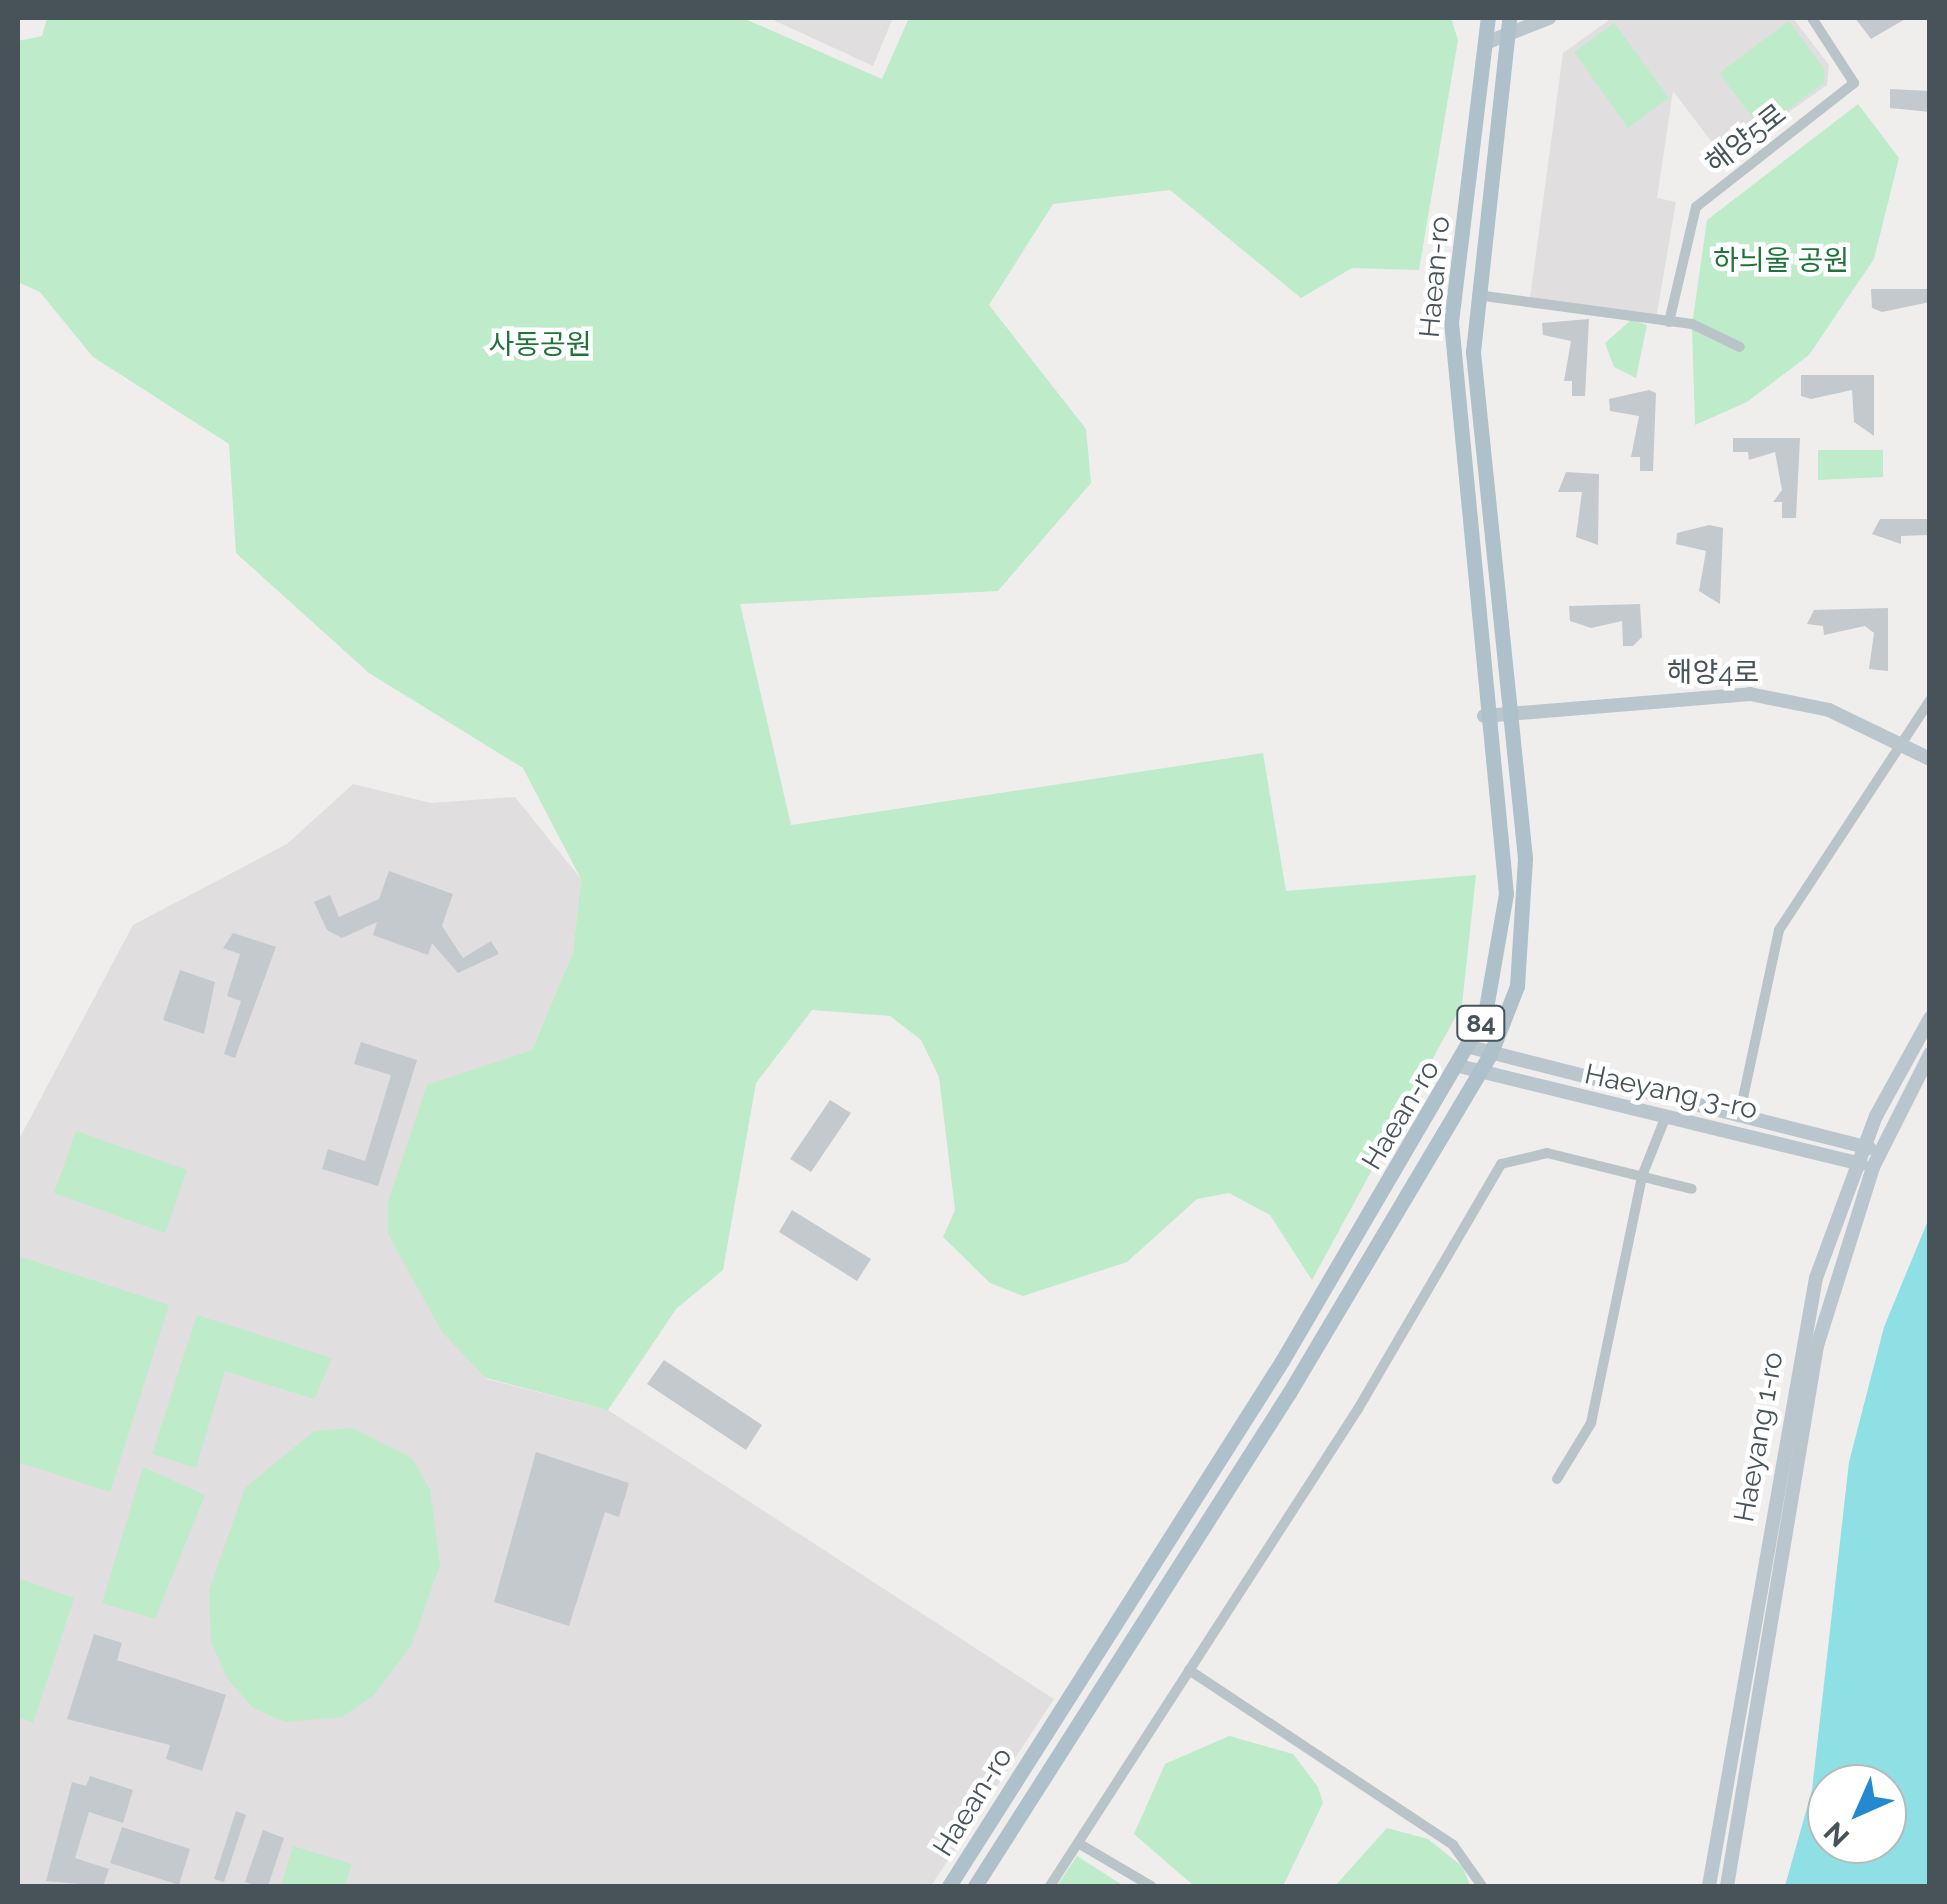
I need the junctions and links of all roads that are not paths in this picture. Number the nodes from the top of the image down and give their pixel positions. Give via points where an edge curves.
1 (1488, 18) edge
2 (1496, 18) edge
3 (1508, 18) edge
4 (1549, 18) edge
5 (1812, 18) edge
6 (1509, 41) junction
7 (1488, 42) junction
8 (1477, 295) junction
9 (1669, 322) junction
10 (1740, 347) dead end
11 (1930, 700) edge
12 (1510, 714) junction
13 (1484, 716) junction
14 (1902, 742) junction
15 (1930, 759) edge
16 (1930, 1018) edge
17 (1470, 1047) junction
18 (1930, 1054) edge
19 (1490, 1055) junction
20 (1459, 1066) junction
21 (1479, 1075) junction
22 (1740, 1112) junction
23 (1666, 1116) junction
24 (1864, 1146) junction
25 (1879, 1152) junction
26 (1856, 1162) junction
27 (1872, 1168) junction
28 (1642, 1176) junction
29 (1692, 1189) dead end
30 (1557, 1480) dead end
31 (1189, 1670) junction
32 (1078, 1843) junction
33 (949, 1886) edge
34 (975, 1886) edge
35 (1050, 1886) edge
36 (1152, 1886) edge
37 (1482, 1886) edge
38 (1710, 1886) edge
39 (1727, 1886) edge

1 - 2 street
1 - 7 main road, Haean-ro / 84
3 - 6 main road, Haean-ro / 84
4 - 6 street
5 - 9 street, 해양5로 via 1854,84 1696,207
6 - 7 street
6 - 8 main road, Haean-ro / 84
7 - 13 main road, Haean-ro / 84 via 1451,322
8 - 9 street
8 - 12 main road, Haean-ro / 84 via 1478,425
9 - 10 street
11 - 14 street
12 - 13 street, 해양4로
12 - 14 street, 해양4로 via 1750,694 1829,710
12 - 19 main road, Haean-ro / 84 via 1526,912 1517,986
13 - 17 main road, Haean-ro / 84 via 1506,894 1498,970
14 - 15 street, 해양4로
14 - 22 street via 1780,930
16 - 24 street, Haeyang 1-ro
17 - 19 street, Haeyang 3-ro
17 - 20 main road, Haean-ro / 84
18 - 25 street, Haeyang 1-ro
19 - 21 main road, Haean-ro / 84
19 - 22 street, Haeyang 3-ro
20 - 21 street, Haeyang 3-ro
20 - 33 main road, Haean-ro / 84
21 - 23 street, Haeyang 3-ro
21 - 34 main road, Haean-ro / 84 via 1289,1394
22 - 24 street, Haeyang 3-ro
23 - 26 street, Haeyang 3-ro
23 - 28 street
24 - 25 street, Haeyang 3-ro
24 - 26 street, Haeyang 1-ro
25 - 27 street, Haeyang 1-ro
26 - 27 street, Haeyang 3-ro
26 - 38 street, Haeyang 1-ro via 1790,1392
27 - 39 street, Haeyang 1-ro via 1817,1346
28 - 29 street
28 - 30 street via 1592,1423
28 - 31 street via 1548,1153 1501,1164 1358,1409
31 - 32 street
31 - 37 street via 1453,1845
32 - 35 street
32 - 36 street

